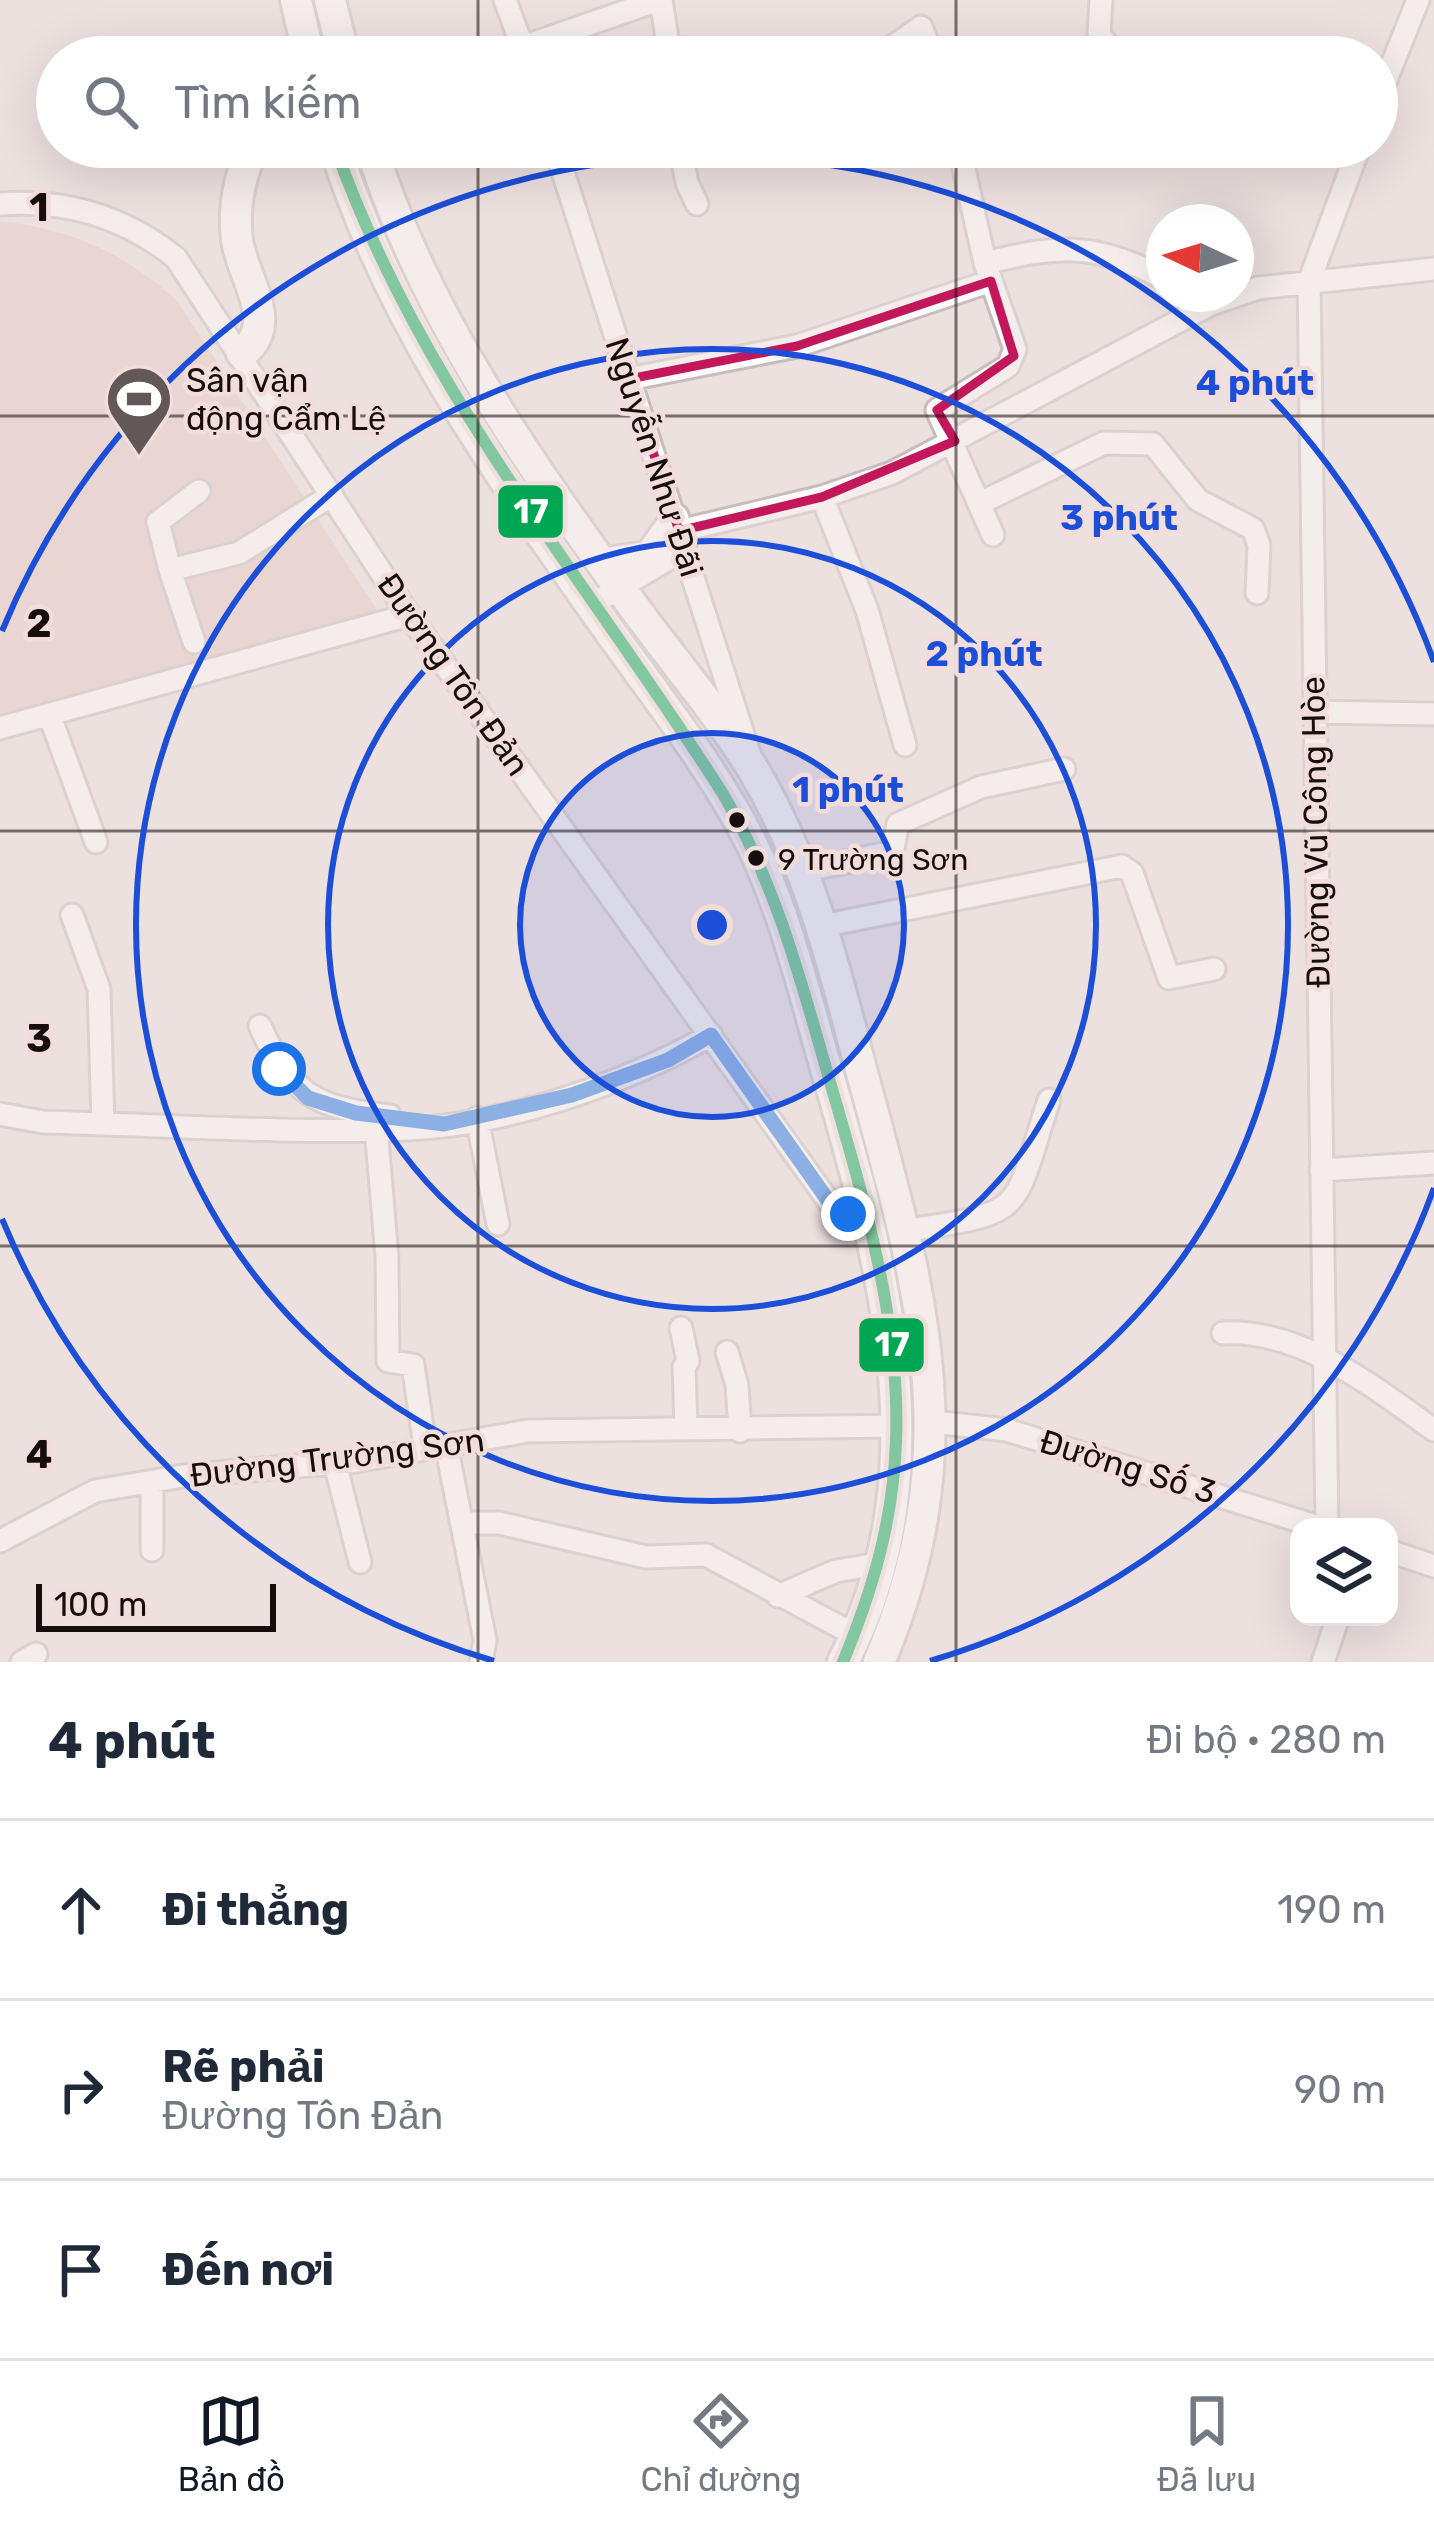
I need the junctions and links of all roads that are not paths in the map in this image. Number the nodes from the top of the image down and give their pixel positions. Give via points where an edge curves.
1 (296, 0) edge
2 (330, 0) edge
3 (506, 0) edge
4 (659, 0) edge
5 (1101, 0) edge
6 (1418, 0) edge
7 (304, 36) edge
8 (339, 36) edge
9 (519, 36) edge
10 (566, 36) edge
11 (666, 36) edge
12 (1101, 36) edge
13 (1398, 50) edge
14 (243, 168) edge
15 (343, 168) edge
16 (378, 168) edge
17 (562, 168) edge
18 (687, 168) edge
19 (964, 168) edge
20 (1351, 168) edge
21 (0, 204) edge
22 (698, 204) dead end
23 (1434, 269) edge
24 (1146, 270) edge
25 (988, 272) junction
26 (1309, 282) junction
27 (242, 353) junction
28 (629, 379) junction
29 (956, 442) junction
30 (199, 491) dead end
31 (332, 495) junction
32 (823, 497) junction
33 (980, 503) junction
34 (680, 533) junction
35 (993, 535) dead end
36 (170, 570) junction
37 (611, 575) junction
38 (1257, 593) dead end
39 (591, 605) junction
40 (409, 615) junction
41 (194, 642) dead end
42 (1312, 712) junction
43 (1434, 713) edge
44 (49, 714) junction
45 (0, 728) edge
46 (905, 745) dead end
47 (752, 768) junction
48 (1064, 769) dead end
49 (96, 842) dead end
50 (803, 871) junction
51 (72, 915) dead end
52 (822, 926) junction
53 (1214, 969) dead end
54 (260, 1026) dead end
55 (711, 1035) junction
56 (1049, 1100) dead end
57 (0, 1114) edge
58 (478, 1118) junction
59 (103, 1124) junction
60 (444, 1124) junction
61 (376, 1128) junction
62 (1434, 1163) edge
63 (1321, 1170) junction
64 (868, 1213) junction
65 (498, 1224) dead end
66 (907, 1230) junction
67 (680, 1328) dead end
68 (1222, 1333) dead end
69 (727, 1352) dead end
70 (1324, 1358) junction
71 (933, 1422) junction
72 (899, 1426) junction
73 (686, 1428) junction
74 (1434, 1430) edge
75 (740, 1431) junction
76 (436, 1446) junction
77 (334, 1463) junction
78 (152, 1482) junction
79 (1294, 1518) edge
80 (1323, 1518) edge
81 (465, 1523) junction
82 (0, 1541) edge
83 (152, 1550) dead end
84 (1398, 1554) edge
85 (360, 1562) dead end
86 (878, 1564) junction
87 (1434, 1567) edge
88 (778, 1596) junction
89 (1334, 1626) edge
90 (849, 1648) edge
91 (481, 1662) edge
92 (879, 1662) edge
93 (1323, 1662) edge

1 - 7 highway
2 - 8 highway
3 - 9 street
4 - 10 street
4 - 11 street
5 - 12 street
6 - 13 street
14 - 27 highway via 238,246 260,327
15 - 39 highway via 414,333
16 - 37 highway via 442,314
17 - 28 street, Nguyễn Như Đãi
18 - 22 street
19 - 25 street
20 - 26 street, Đường Vũ Công Hòe
21 - 27 street, Đường Tôn Đản via 81,209 155,241 176,257
23 - 26 street
24 - 25 street via 1078,248
25 - 28 street via 797,346
25 - 29 street via 1014,356 937,410
26 - 29 street via 1211,304
26 - 42 street, Đường Vũ Công Hòe
27 - 31 street, Đường Tôn Đản
28 - 34 street, Nguyễn Như Đãi
29 - 32 street
29 - 33 street
30 - 36 street via 158,522
31 - 36 street via 239,553
31 - 40 street, Đường Tôn Đản
32 - 34 street
32 - 46 street via 867,610
33 - 35 street
33 - 38 street via 1104,443 1154,444 1198,500 1256,532
34 - 37 main road
34 - 47 street, Nguyễn Như Đãi
36 - 41 street
37 - 39 street
37 - 47 highway
39 - 64 highway via 674,718 753,848
40 - 44 street
40 - 55 street, Đường Tôn Đản
42 - 43 street
42 - 63 street, Đường Vũ Công Hòe
44 - 45 street
44 - 49 street
47 - 50 highway
48 - 50 street via 943,801 898,824 892,853
50 - 52 highway
51 - 59 street via 99,988
52 - 53 street via 1122,866 1132,873 1168,978
52 - 66 highway
54 - 60 street via 279,1069 308,1098
55 - 58 street via 572,1095
55 - 64 street, Đường Tôn Đản via 832,1206
56 - 66 street via 1017,1198 991,1218
57 - 59 street
58 - 60 street
58 - 65 street
59 - 61 street
60 - 61 street
61 - 76 street via 388,1361 413,1365
62 - 63 street
63 - 70 street, Đường Vũ Công Hòe
64 - 72 highway via 893,1331
66 - 71 highway
67 - 73 street via 688,1361
68 - 70 street
69 - 75 street
70 - 74 street
70 - 80 street, Đường Vũ Công Hòe
71 - 79 street, Đường Số 3 via 1006,1430
71 - 92 highway via 916,1547
72 - 75 street, Đường Trường Sơn
72 - 86 highway
73 - 75 street, Đường Trường Sơn
73 - 76 street, Đường Trường Sơn via 528,1431
76 - 77 street, Đường Trường Sơn
76 - 81 street
77 - 78 street, Đường Trường Sơn
77 - 85 street
78 - 82 street, Đường Trường Sơn via 94,1491
78 - 83 street
81 - 88 street via 500,1523 646,1557 706,1555
81 - 91 street via 485,1640
84 - 87 street
86 - 88 street via 836,1571
86 - 90 highway
88 - 90 street
89 - 93 street

